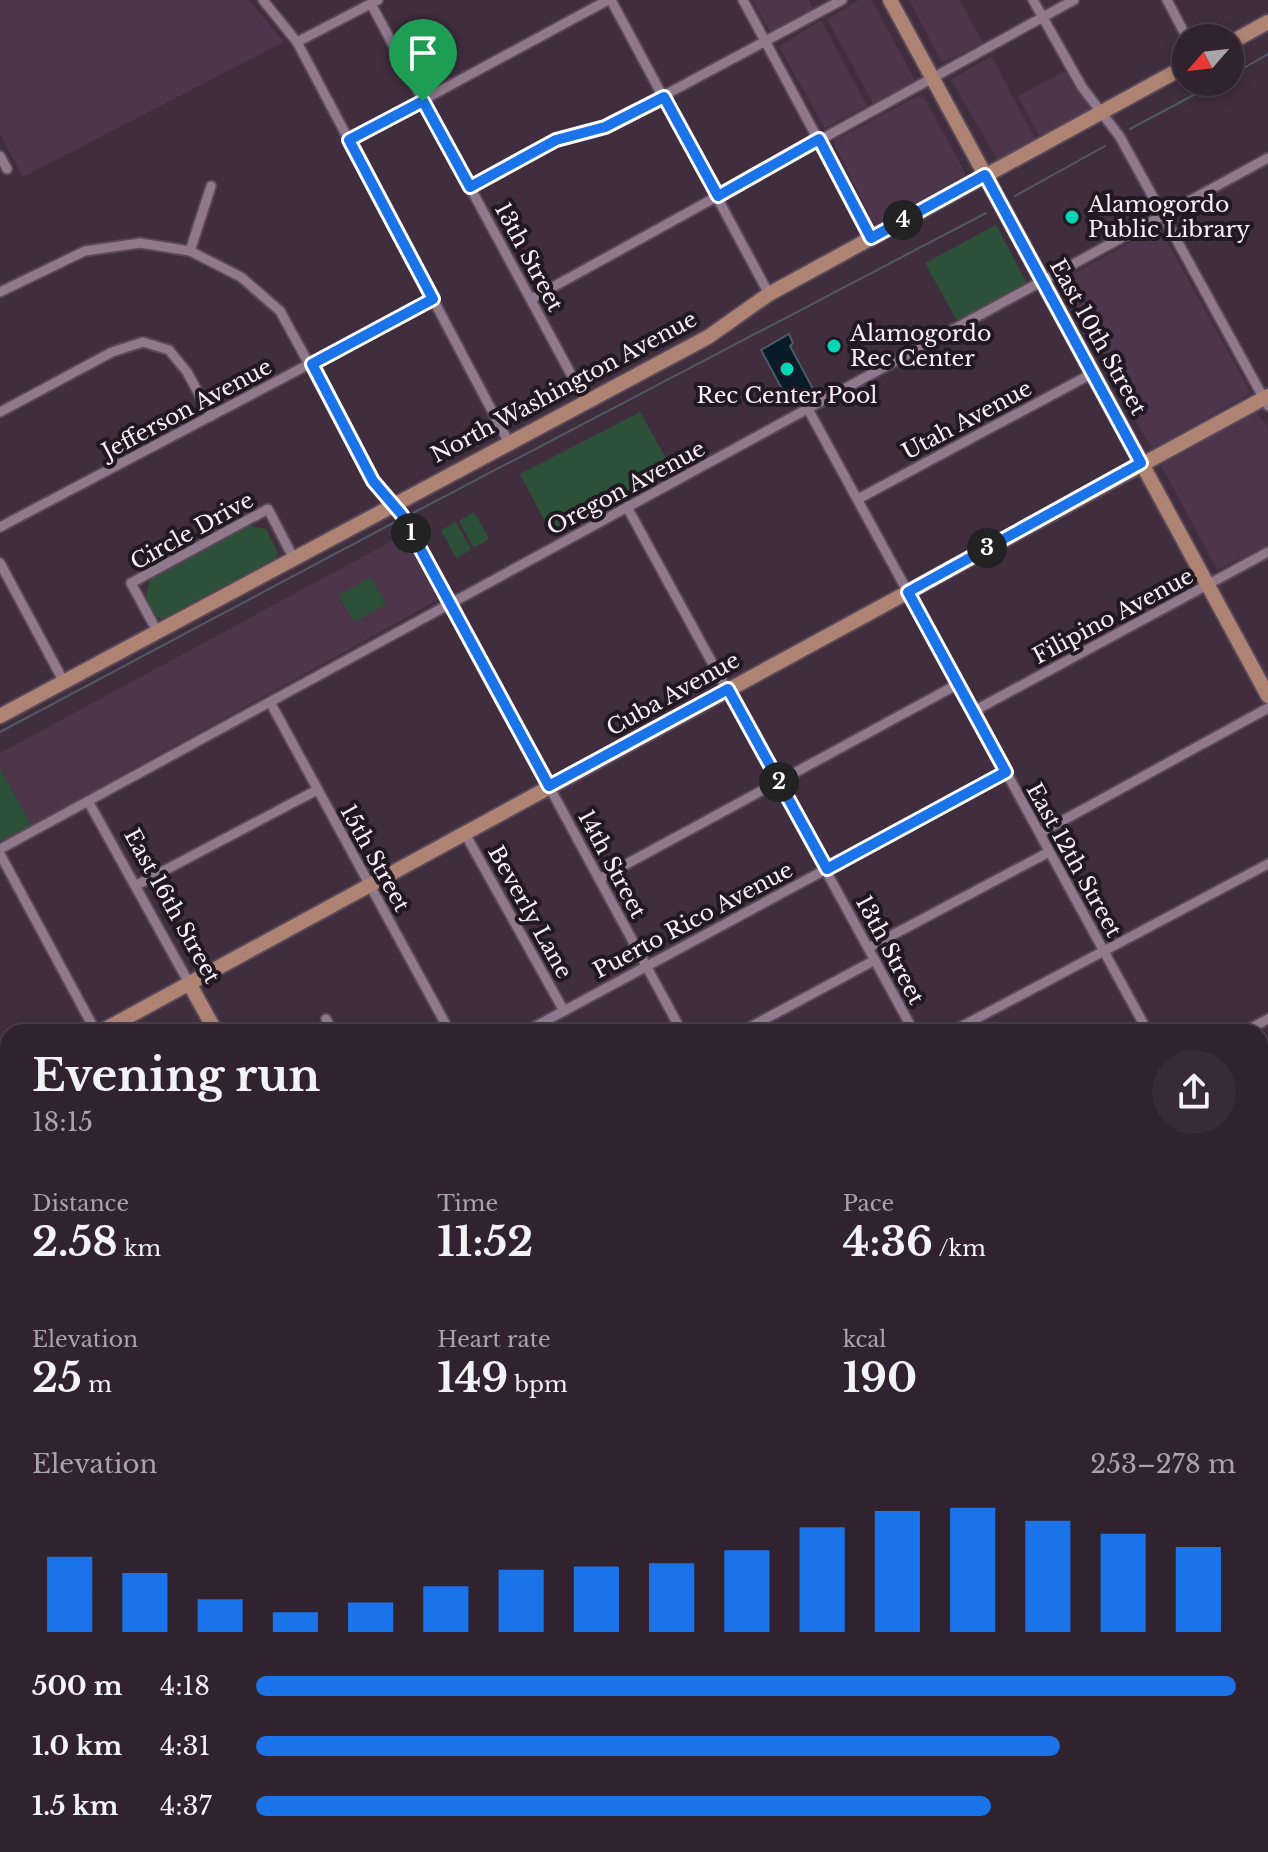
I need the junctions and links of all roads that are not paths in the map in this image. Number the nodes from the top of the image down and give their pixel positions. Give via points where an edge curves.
1 (263, 0) edge
2 (610, 0) edge
3 (743, 0) edge
4 (842, 0) edge
5 (890, 0) edge
6 (1033, 0) edge
7 (1074, 0) edge
8 (1167, 0) edge
9 (375, 2) edge
10 (1041, 18) junction
11 (1268, 22) edge
12 (1180, 24) edge
13 (1244, 35) edge
14 (765, 41) junction
15 (297, 42) junction
16 (1172, 74) edge
17 (932, 77) junction
18 (664, 97) junction
19 (423, 101) junction
20 (1103, 112) junction
21 (819, 139) junction
22 (349, 140) junction
23 (0, 156) edge
24 (1268, 158) edge
25 (7, 169) dead end
26 (985, 175) junction
27 (211, 186) dead end
28 (470, 187) junction
29 (718, 196) junction
30 (1164, 215) junction
31 (871, 238) junction
32 (190, 251) junction
33 (1043, 281) junction
34 (0, 292) edge
35 (769, 294) junction
36 (433, 299) junction
37 (531, 299) junction
38 (312, 364) junction
39 (1093, 373) junction
40 (1267, 400) edge
41 (586, 402) junction
42 (809, 411) junction
43 (0, 412) edge
44 (211, 416) junction
45 (509, 443) junction
46 (1141, 463) junction
47 (858, 499) junction
48 (393, 504) junction
49 (627, 507) junction
50 (0, 527) edge
51 (1268, 552) edge
52 (293, 557) junction
53 (0, 563) edge
54 (1208, 585) junction
55 (908, 592) junction
56 (450, 604) junction
57 (157, 631) junction
58 (64, 682) junction
59 (958, 684) junction
60 (728, 689) junction
61 (1268, 696) edge
62 (270, 702) junction
63 (1268, 708) edge
64 (974, 711) junction
65 (0, 716) edge
66 (1006, 772) junction
67 (779, 781) junction
68 (549, 786) junction
69 (317, 790) junction
70 (88, 801) junction
71 (464, 832) junction
72 (1040, 833) junction
73 (0, 852) edge
74 (1049, 852) junction
75 (1268, 864) edge
76 (827, 869) junction
77 (599, 879) junction
78 (369, 884) junction
79 (137, 885) junction
80 (868, 948) junction
81 (1104, 953) junction
82 (875, 960) junction
83 (647, 967) junction
84 (189, 983) junction
85 (564, 1011) junction
86 (326, 1019) dead end
87 (94, 1024) edge
88 (113, 1024) edge
89 (212, 1024) edge
90 (329, 1024) edge
91 (446, 1024) edge
92 (540, 1024) edge
93 (678, 1024) edge
94 (756, 1024) edge
95 (910, 1024) edge
96 (966, 1024) edge
97 (1144, 1024) edge

1 - 15 street
2 - 18 street
2 - 19 street
3 - 14 street
4 - 14 street
5 - 17 main road, East 10th Street
6 - 10 street
7 - 10 street
8 - 12 street
9 - 15 street
9 - 19 street, 13th Street
10 - 17 street
10 - 20 street
11 - 13 main road
14 - 18 street
14 - 21 street
15 - 22 street
16 - 20 main road, North Washington Avenue
17 - 21 street
17 - 26 main road, East 10th Street
18 - 28 street via 605,127 556,140
18 - 29 street
19 - 22 street
19 - 28 street, 13th Street
20 - 26 main road, North Washington Avenue
20 - 30 street
21 - 29 street
21 - 31 street
22 - 36 street
23 - 25 street
24 - 30 street, Oregon Avenue
26 - 31 main road, North Washington Avenue
26 - 33 main road, East 10th Street
27 - 32 street
28 - 37 street, 13th Street
29 - 35 street
29 - 37 street
30 - 33 street, Oregon Avenue
30 - 40 street
31 - 35 main road, North Washington Avenue
32 - 34 street, 14th Street via 140,243 85,251
32 - 38 street, 14th Street via 241,277 280,311
33 - 39 main road, East 10th Street
33 - 42 street, Oregon Avenue
35 - 41 main road, North Washington Avenue via 708,337
36 - 38 street, Jefferson Avenue
36 - 45 street
37 - 41 street, 13th Street
38 - 44 street, Jefferson Avenue
38 - 48 street, 14th Street via 373,481
39 - 46 main road, East 10th Street
39 - 47 street, Utah Avenue
40 - 46 main road, Cuba Avenue
41 - 45 main road, North Washington Avenue
42 - 47 street, East 12th Street
42 - 49 street, Oregon Avenue
43 - 44 street via 112,352 143,342 169,350
44 - 50 street, Jefferson Avenue
45 - 48 main road, North Washington Avenue
46 - 54 main road, East 10th Street
46 - 55 main road, Cuba Avenue
47 - 55 street, East 12th Street
48 - 52 main road, North Washington Avenue
48 - 56 street, 14th Street
49 - 56 street, Oregon Avenue
49 - 60 street, 13th Street
51 - 54 street, Filipino Avenue
52 - 57 main road, North Washington Avenue
52 - 57 street, Circle Drive via 268,509 131,583
53 - 58 street
54 - 61 main road, East 10th Street
54 - 64 street, Filipino Avenue
55 - 59 street, East 12th Street
55 - 60 main road, Cuba Avenue
56 - 62 street, Oregon Avenue
56 - 68 street, 14th Street
57 - 58 main road, North Washington Avenue
58 - 65 main road, North Washington Avenue
59 - 64 street, East 12th Street
59 - 67 street
60 - 67 street, 13th Street
60 - 68 main road, Cuba Avenue
62 - 69 street, 15th Street
62 - 70 street, Oregon Avenue
63 - 72 street
64 - 66 street, East 12th Street
66 - 72 street, East 12th Street
66 - 76 street, Puerto Rico Avenue
67 - 76 street, 13th Street
67 - 77 street
68 - 71 main road, Cuba Avenue
68 - 77 street, 14th Street
69 - 78 street, 15th Street
69 - 79 street
70 - 73 street, Oregon Avenue
70 - 79 street, East 16th Street
71 - 78 main road, Cuba Avenue
71 - 85 street, Beverly Lane
72 - 74 street, East 12th Street
73 - 87 street
74 - 80 street
74 - 81 street, East 12th Street
75 - 81 street
76 - 80 street, 13th Street
76 - 83 street, Puerto Rico Avenue
77 - 83 street, 14th Street
78 - 84 main road, Cuba Avenue
78 - 91 street, 15th Street
79 - 84 street, East 16th Street
80 - 82 street, 13th Street
81 - 96 street
81 - 97 street, East 12th Street
82 - 94 street
82 - 95 street, 13th Street
83 - 85 street, Puerto Rico Avenue
83 - 93 street, 14th Street
84 - 88 main road, Cuba Avenue
84 - 89 main road, East 16th Street
85 - 92 street, Puerto Rico Avenue
86 - 90 street

